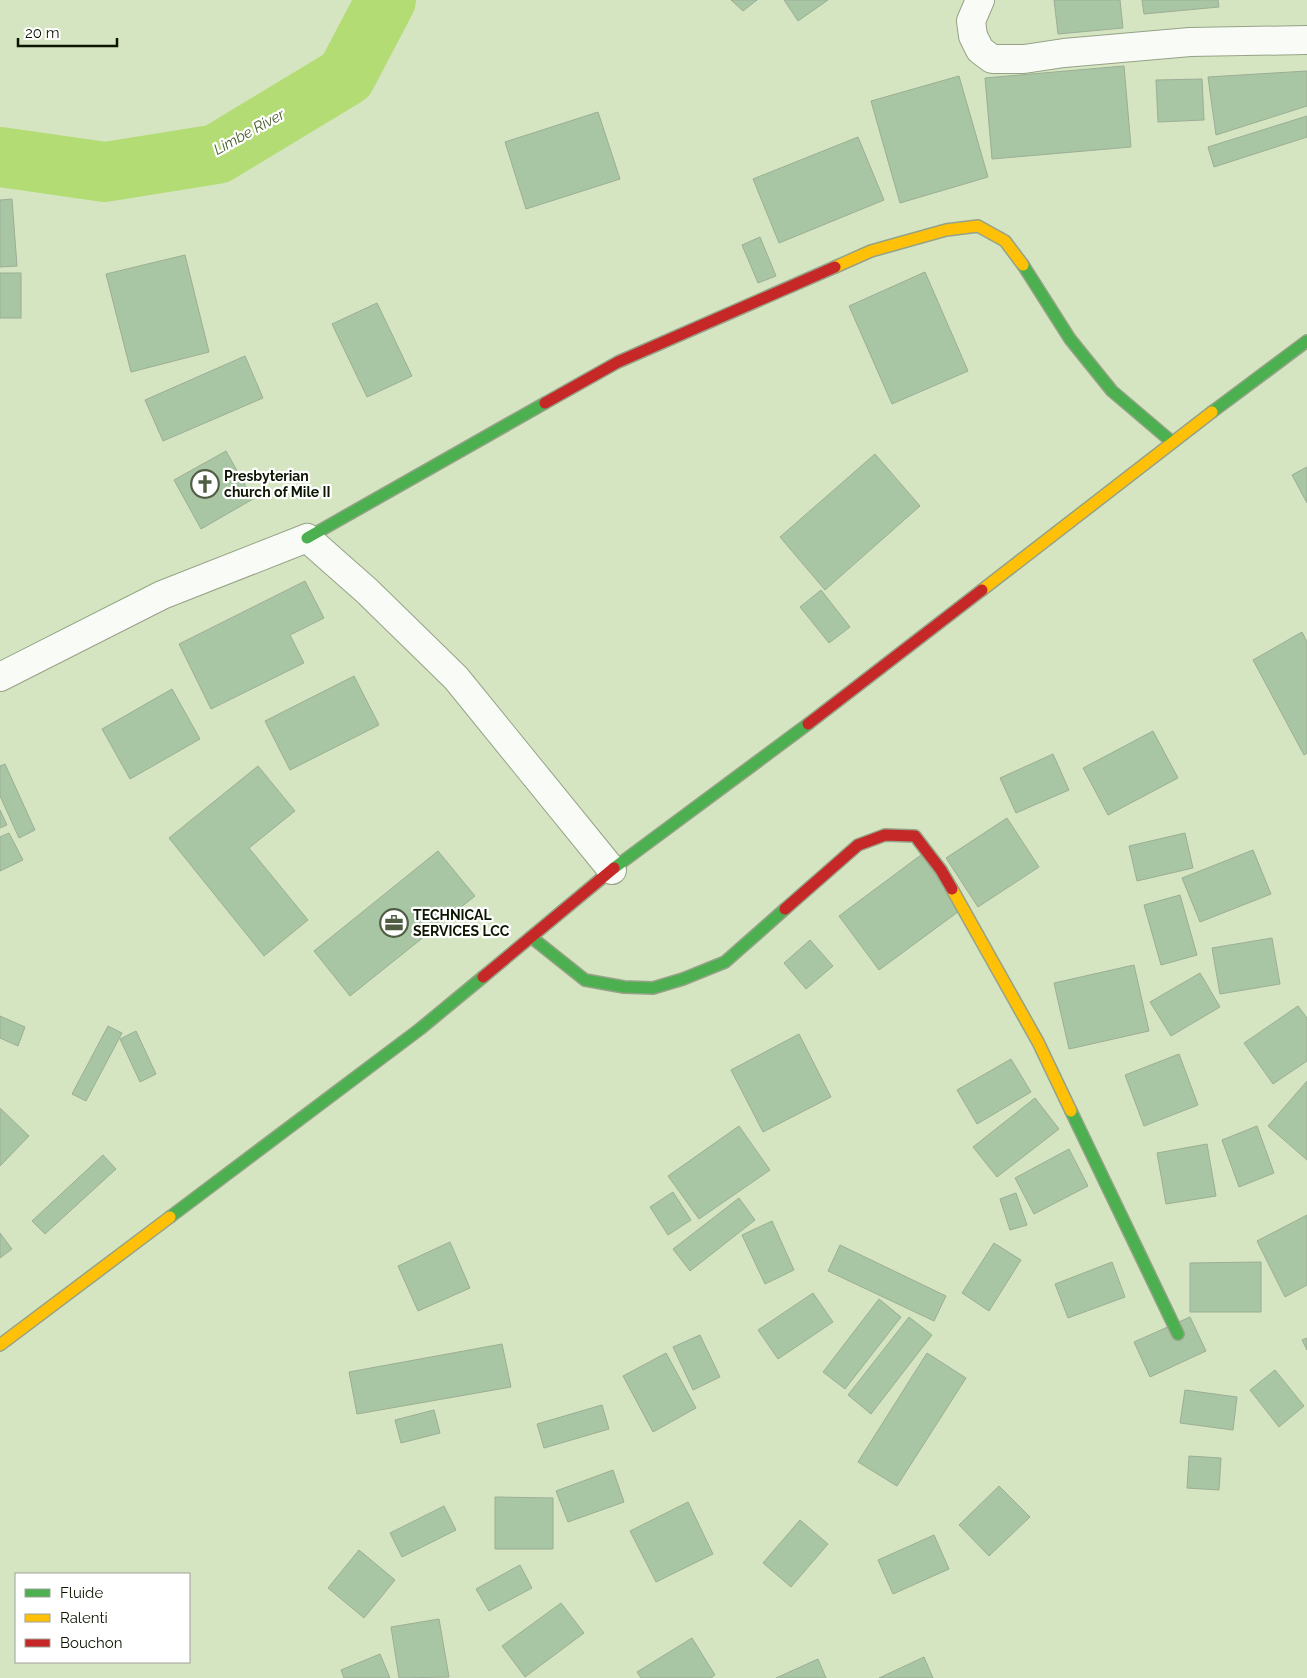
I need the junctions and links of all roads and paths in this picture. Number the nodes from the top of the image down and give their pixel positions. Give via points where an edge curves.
1 (980, 0) edge
2 (1307, 40) edge
3 (1307, 341) edge
4 (1172, 442) junction
5 (307, 538) junction
6 (0, 677) edge
7 (612, 870) junction
8 (531, 937) junction
9 (1178, 1334) dead end
10 (0, 1345) edge

1 - 2 street via 972,21 973,36 980,50 992,59 1024,59 1190,42
3 - 4 main road
4 - 5 main road via 1112,391 1070,339 1005,241 978,226 946,230 871,250 618,362
4 - 7 main road via 847,695
5 - 6 street via 162,596
5 - 7 street via 456,678
7 - 8 main road
8 - 9 main road via 585,980 653,988 725,962 858,844 879,835 915,836 941,870 1038,1042
8 - 10 main road via 420,1028

